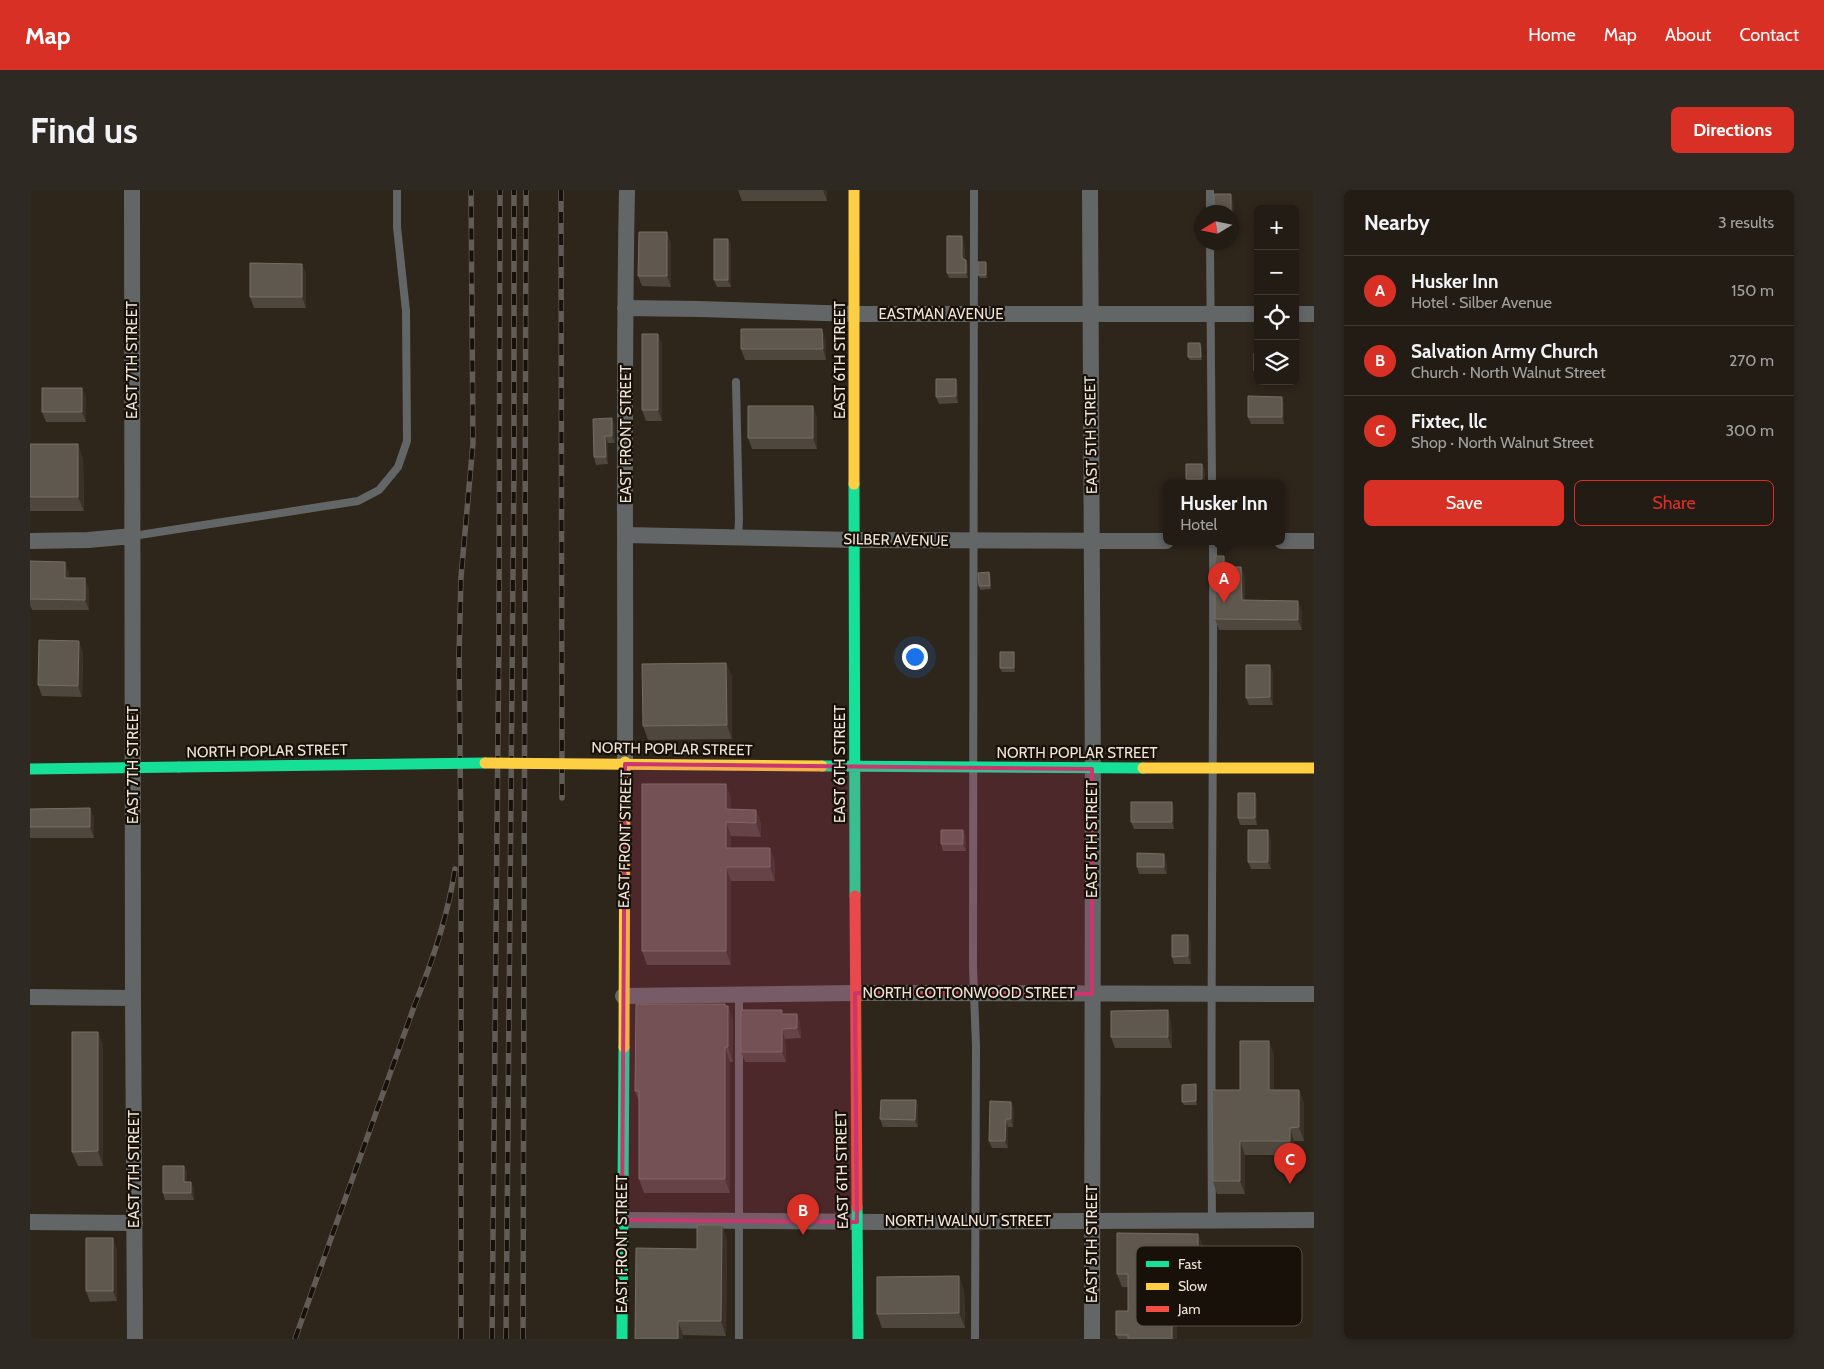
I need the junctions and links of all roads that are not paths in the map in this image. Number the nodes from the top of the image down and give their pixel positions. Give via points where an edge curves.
1 (132, 190) edge
2 (397, 190) edge
3 (627, 190) edge
4 (854, 190) edge
5 (974, 190) edge
6 (1090, 190) edge
7 (1210, 190) edge
8 (1210, 205) edge
9 (1210, 250) edge
10 (625, 308) junction
11 (855, 314) junction
12 (974, 314) junction
13 (1090, 314) junction
14 (1211, 314) junction
15 (1254, 314) edge
16 (1299, 314) edge
17 (1314, 314) edge
18 (736, 382) dead end
19 (1212, 480) edge
20 (626, 535) junction
21 (133, 536) junction
22 (738, 538) junction
23 (855, 540) junction
24 (30, 541) edge
25 (974, 541) junction
26 (1092, 541) junction
27 (1163, 541) edge
28 (1285, 541) edge
29 (1314, 541) edge
30 (1213, 545) edge
31 (626, 762) joint
32 (855, 766) junction
33 (133, 768) junction
34 (974, 768) junction
35 (1092, 768) junction
36 (1314, 768) edge
37 (30, 769) edge
38 (1213, 769) junction
39 (855, 992) junction
40 (739, 994) junction
41 (974, 994) junction
42 (1092, 994) junction
43 (1211, 994) junction
44 (1314, 994) edge
45 (623, 996) junction
46 (30, 997) edge
47 (133, 998) junction
48 (622, 1220) junction
49 (1092, 1220) junction
50 (1212, 1220) junction
51 (1314, 1220) edge
52 (740, 1221) junction
53 (30, 1222) edge
54 (135, 1222) junction
55 (857, 1222) junction
56 (976, 1222) junction
57 (136, 1339) edge
58 (622, 1339) edge
59 (738, 1339) edge
60 (858, 1339) edge
61 (975, 1339) edge
62 (1092, 1339) edge

1 - 21 street, EAST 7TH STREET
2 - 21 lane via 406,311 408,404 407,441 398,467 379,490 358,502
3 - 10 street, EAST FRONT STREET
4 - 11 street, EAST 6TH STREET
5 - 12 lane
6 - 13 street, EAST 5TH STREET
7 - 8 lane
9 - 14 lane
10 - 11 street, EASTMAN AVENUE
10 - 20 street, EAST FRONT STREET
11 - 12 street, EASTMAN AVENUE
11 - 23 street, EAST 6TH STREET
12 - 13 street, EASTMAN AVENUE
12 - 25 lane
13 - 14 street, EASTMAN AVENUE
13 - 26 street, EAST 5TH STREET
14 - 15 street, EASTMAN AVENUE
14 - 19 lane
16 - 17 street
18 - 22 lane
20 - 22 street, SILBER AVENUE
20 - 31 street, EAST FRONT STREET
21 - 24 street
21 - 33 street, EAST 7TH STREET
22 - 23 street, SILBER AVENUE
23 - 25 street, SILBER AVENUE
23 - 32 street, EAST 6TH STREET
25 - 26 street, SILBER AVENUE
25 - 34 lane
26 - 27 street, SILBER AVENUE
26 - 35 street, EAST 5TH STREET
28 - 29 street
30 - 38 lane
31 - 45 street, EAST FRONT STREET
32 - 33 street, NORTH POPLAR STREET, bridge via 504,763
32 - 34 street, NORTH POPLAR STREET
32 - 39 street, EAST 6TH STREET
33 - 37 street, NORTH POPLAR STREET
33 - 47 street, EAST 7TH STREET
34 - 35 street, NORTH POPLAR STREET
34 - 41 lane
35 - 38 street, NORTH POPLAR STREET
35 - 42 street, EAST 5TH STREET
36 - 38 street, NORTH POPLAR STREET
38 - 43 lane
39 - 40 street, NORTH COTTONWOOD STREET
39 - 41 street, NORTH COTTONWOOD STREET
39 - 55 street, EAST 6TH STREET
40 - 45 street, NORTH COTTONWOOD STREET
40 - 52 lane
41 - 42 street, NORTH COTTONWOOD STREET
41 - 56 lane
42 - 43 street, NORTH COTTONWOOD STREET
42 - 49 street, EAST 5TH STREET
43 - 44 street, NORTH COTTONWOOD STREET
43 - 50 lane
45 - 48 street, EAST FRONT STREET
46 - 47 street
47 - 54 street, EAST 7TH STREET
48 - 52 street, NORTH WALNUT STREET
48 - 58 street, EAST FRONT STREET
49 - 50 street, NORTH WALNUT STREET
49 - 56 street, NORTH WALNUT STREET
49 - 62 street, EAST 5TH STREET
50 - 51 street, NORTH WALNUT STREET
52 - 55 street, NORTH WALNUT STREET
52 - 59 lane
53 - 54 street
54 - 57 street, EAST 7TH STREET
55 - 56 street, NORTH WALNUT STREET
55 - 60 street, EAST 6TH STREET
56 - 61 lane

